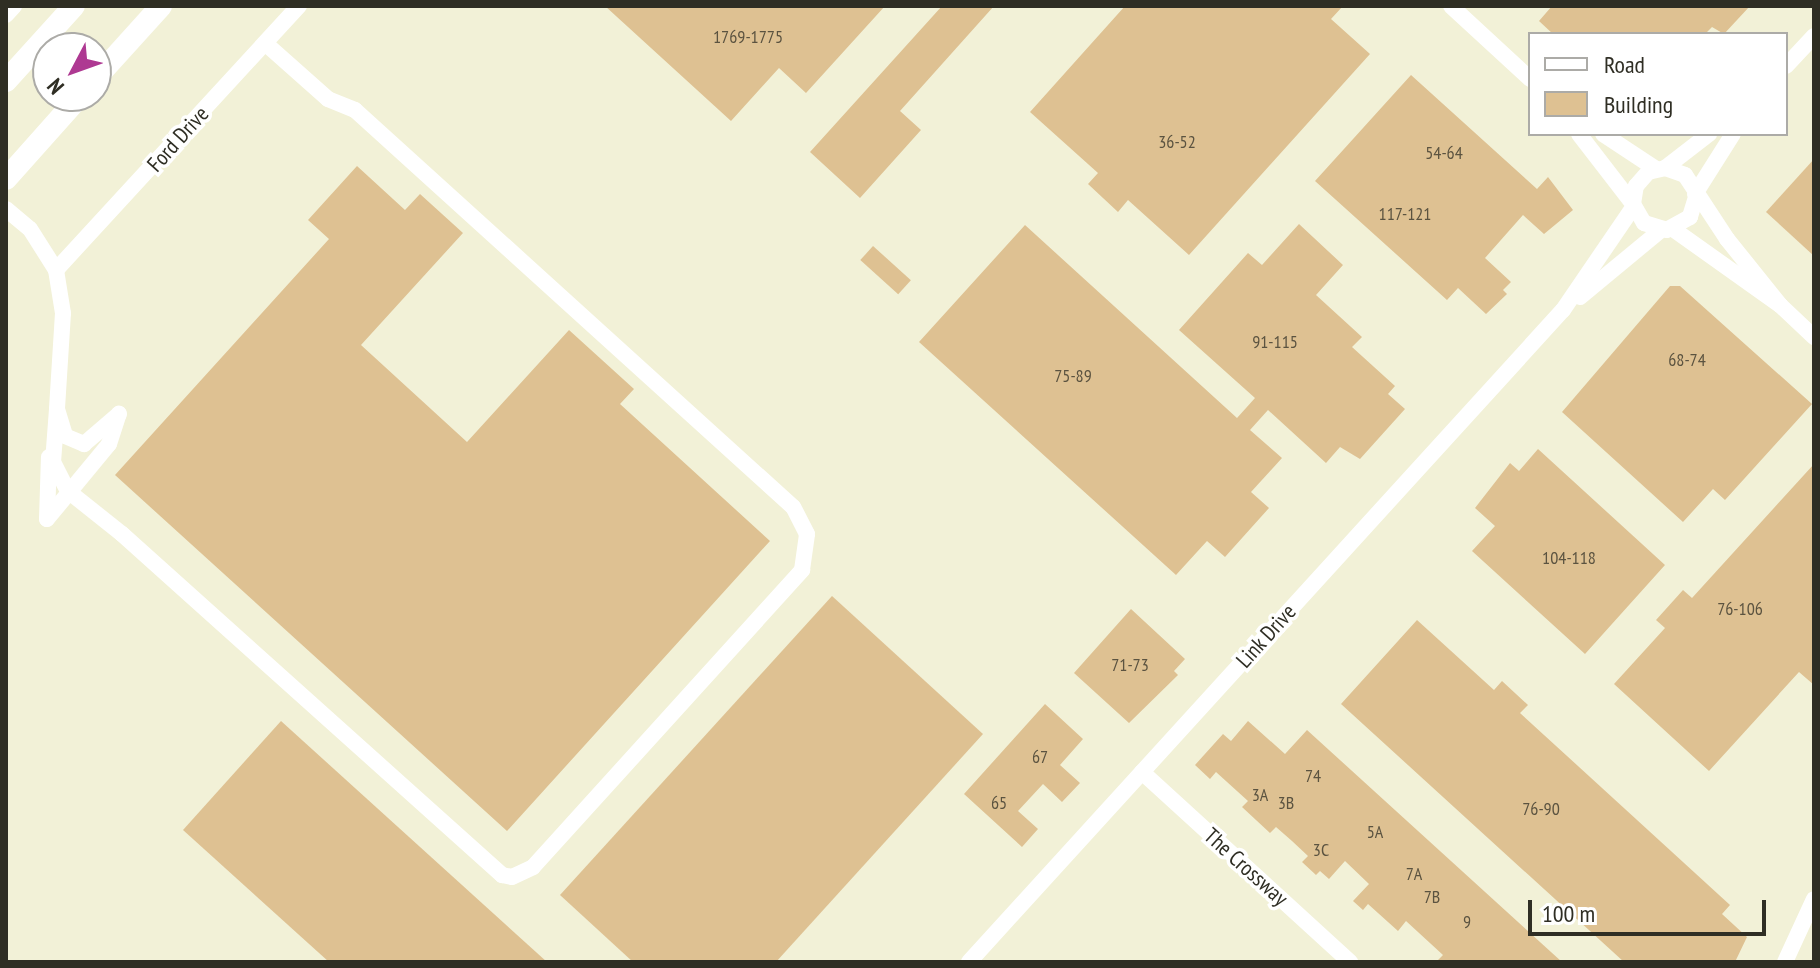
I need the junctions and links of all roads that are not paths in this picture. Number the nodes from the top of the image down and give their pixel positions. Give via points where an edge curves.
1 (14, 6) edge
2 (74, 6) edge
3 (161, 6) edge
4 (299, 6) edge
5 (1451, 6) edge
6 (6, 15) edge
7 (1814, 36) edge
8 (265, 43) junction
9 (112, 60) edge
10 (1788, 64) edge
11 (1528, 77) edge
12 (6, 81) edge
13 (66, 112) edge
14 (1581, 136) edge
15 (1606, 136) edge
16 (1706, 136) edge
17 (1732, 136) edge
18 (1661, 168) junction
19 (6, 179) edge
20 (1696, 196) junction
21 (1634, 205) junction
22 (6, 209) edge
23 (1667, 230) junction
24 (56, 270) junction
25 (1780, 305) junction
26 (1563, 310) junction
27 (1814, 337) edge
28 (57, 409) junction
29 (84, 444) junction
30 (52, 447) junction
31 (97, 459) junction
32 (68, 491) junction
33 (1142, 772) junction
34 (1814, 899) edge
35 (969, 962) edge
36 (1350, 962) edge
37 (1785, 962) edge

1 - 6 street
2 - 12 highway
3 - 9 highway
4 - 8 street, Ford Drive
5 - 11 street
7 - 10 street
8 - 24 street, Ford Drive
8 - 32 street via 328,99 355,110 793,507 807,534 806,561 533,867 512,877 487,866
13 - 19 highway
14 - 21 street
15 - 18 street
16 - 18 street
17 - 20 street
18 - 20 street via 1685,175
18 - 21 street via 1636,186
20 - 23 street via 1690,217
20 - 25 street
21 - 23 street via 1644,223
21 - 26 street, Link Drive
22 - 24 street via 30,229
23 - 25 street
23 - 26 street, Link Drive
24 - 28 street via 63,313
25 - 27 street
26 - 33 street, Link Drive
28 - 29 street via 65,436
28 - 30 street
29 - 31 street
29 - 31 street via 119,414 114,434
30 - 32 street via 58,477
30 - 32 street via 46,465 47,519
31 - 32 street
33 - 35 street, Link Drive
33 - 36 street, The Crossway
34 - 37 street

